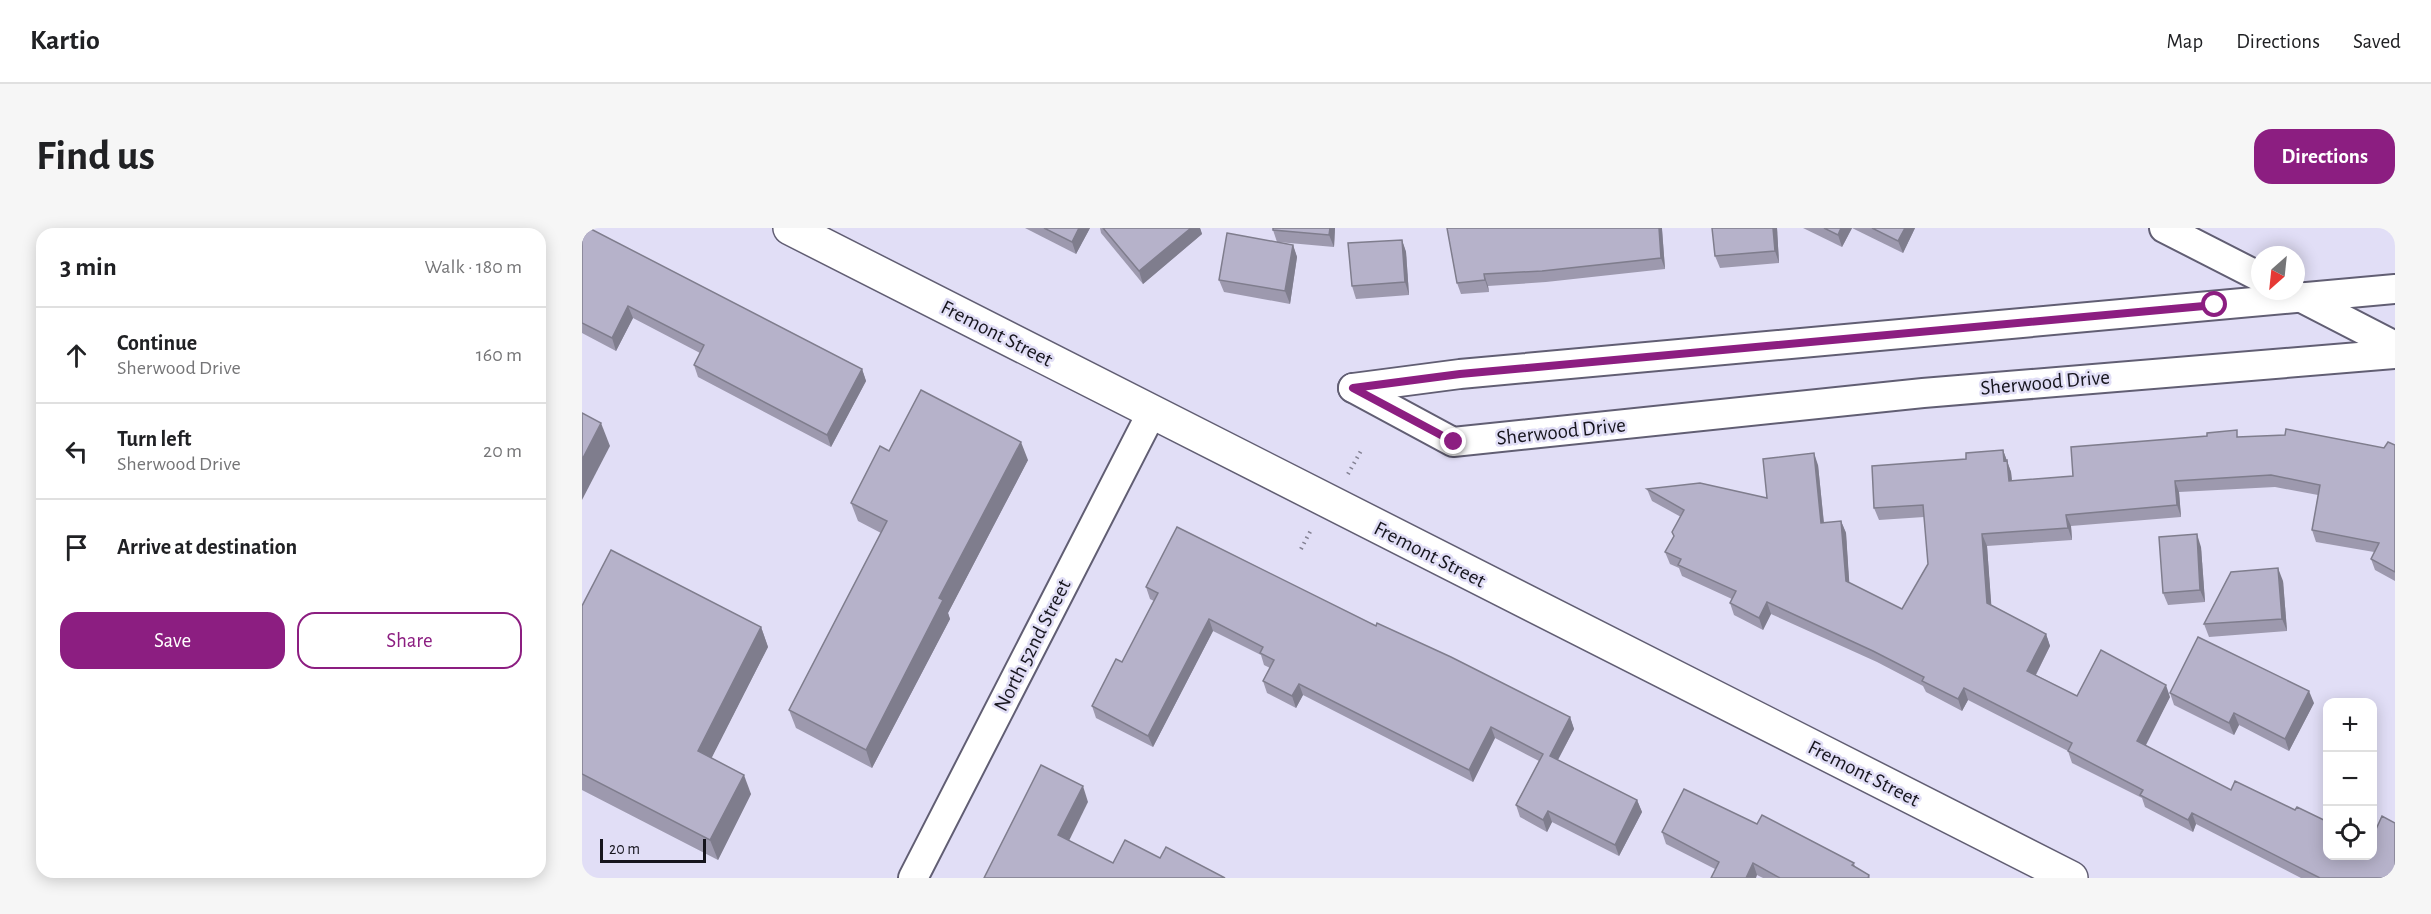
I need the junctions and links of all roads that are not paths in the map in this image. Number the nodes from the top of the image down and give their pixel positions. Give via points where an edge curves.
1 (790, 228) edge
2 (2164, 228) edge
3 (2251, 272) edge
4 (2395, 289) edge
5 (2305, 293) edge
6 (2251, 298) edge
7 (2305, 300) edge
8 (2395, 346) edge
9 (2395, 354) edge
10 (1152, 412) junction
11 (913, 878) edge
12 (2071, 878) edge

1 - 10 street, Fremont Street
2 - 3 street
4 - 5 street, Sherwood Drive
6 - 9 street, Sherwood Drive via 1460,374 1353,388 1454,442 1923,393
7 - 8 street
10 - 11 street, North 52nd Street
10 - 12 street, Fremont Street

